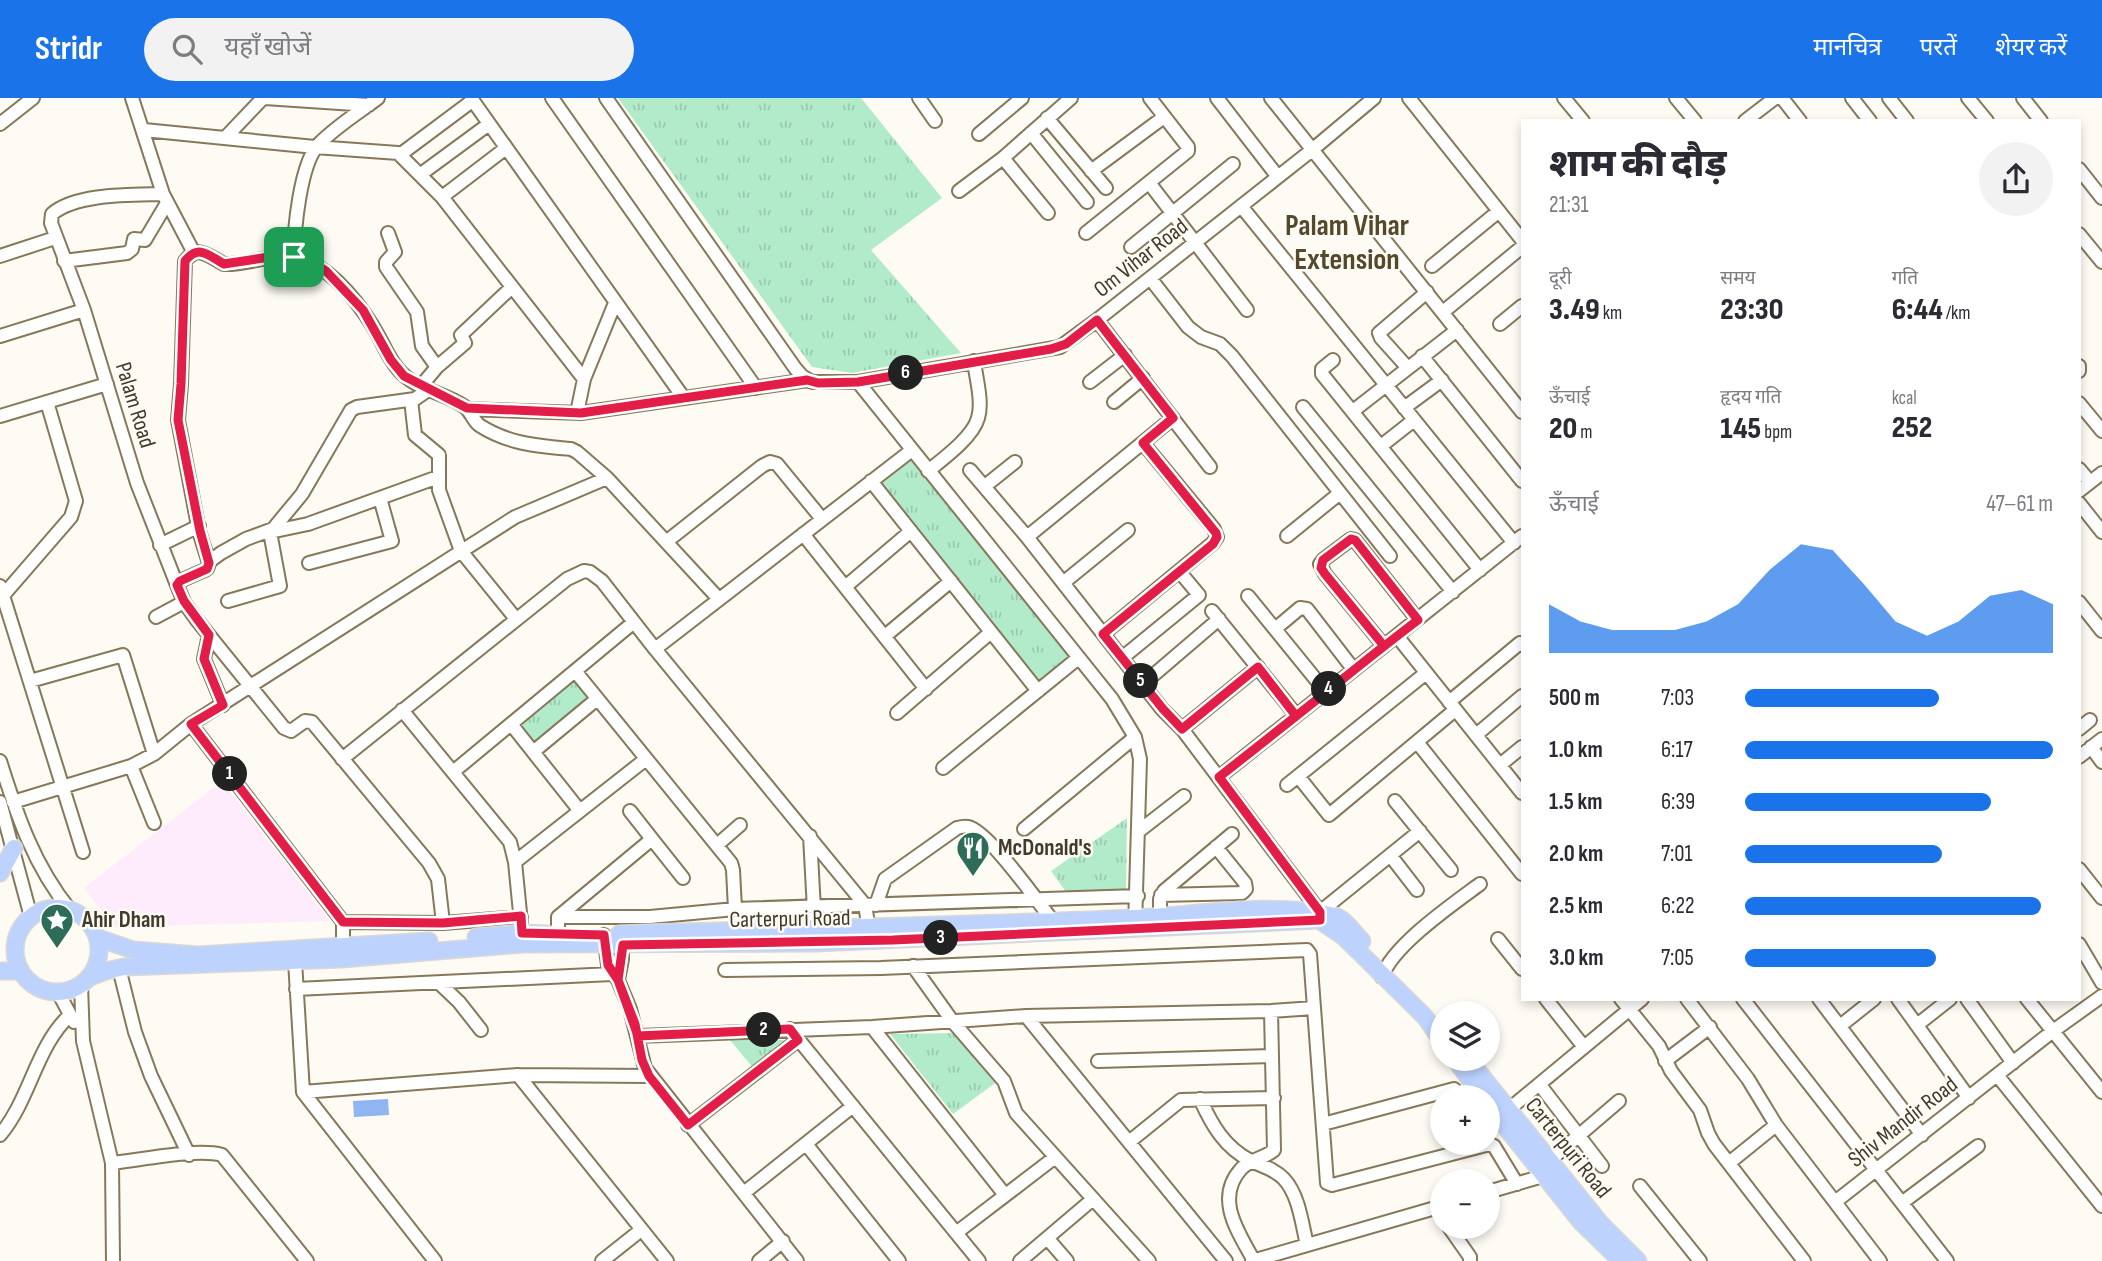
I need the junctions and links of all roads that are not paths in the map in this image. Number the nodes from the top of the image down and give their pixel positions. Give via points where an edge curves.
1 (33, 98) edge
2 (132, 98) edge
3 (264, 98) edge
4 (552, 98) edge
5 (606, 98) edge
6 (919, 98) edge
7 (1022, 98) edge
8 (1150, 98) edge
9 (1217, 98) edge
10 (1271, 98) edge
11 (1374, 98) edge
12 (1409, 98) edge
13 (1564, 98) edge
14 (1676, 98) edge
15 (1775, 98) edge
16 (1782, 98) edge
17 (1852, 98) edge
18 (1889, 98) edge
19 (1968, 98) edge
20 (2023, 98) edge
21 (472, 99) edge
22 (373, 101) edge
23 (1062, 101) edge
24 (1164, 117) junction
25 (1048, 118) junction
26 (1581, 119) edge
27 (1693, 119) edge
28 (1748, 119) edge
29 (1798, 119) edge
30 (1868, 119) edge
31 (1905, 119) edge
32 (1985, 119) edge
33 (2039, 119) edge
34 (935, 121) dead end
35 (0, 124) edge
36 (489, 124) junction
37 (144, 130) junction
38 (1031, 133) junction
39 (979, 134) dead end
40 (225, 138) junction
41 (315, 147) junction
42 (506, 148) junction
43 (1312, 149) junction
44 (401, 154) junction
45 (1003, 158) junction
46 (1233, 164) dead end
47 (1091, 171) junction
48 (2081, 172) edge
49 (421, 174) junction
50 (1278, 177) junction
51 (1150, 184) junction
52 (1106, 188) dead end
53 (958, 191) dead end
54 (442, 197) junction
55 (2102, 198) edge
56 (165, 199) junction
57 (1087, 202) dead end
58 (1241, 206) junction
59 (1499, 211) junction
60 (1048, 213) dead end
61 (1172, 213) junction
62 (388, 233) dead end
63 (1086, 233) dead end
64 (2081, 236) edge
65 (55, 238) junction
66 (1521, 239) edge
67 (1521, 241) edge
68 (1195, 243) junction
69 (1131, 247) dead end
70 (194, 253) junction
71 (0, 256) edge
72 (294, 257) junction
73 (64, 261) junction
74 (2102, 262) edge
75 (1432, 266) dead end
76 (1150, 278) junction
77 (512, 287) junction
78 (1427, 292) junction
79 (615, 303) junction
80 (1521, 307) edge
81 (84, 310) junction
82 (1247, 310) dead end
83 (1443, 312) junction
84 (1097, 320) junction
85 (1500, 324) dead end
86 (1457, 330) junction
87 (0, 336) edge
88 (1125, 355) junction
89 (1422, 356) junction
90 (1333, 360) dead end
91 (974, 361) junction
92 (437, 367) junction
93 (1407, 367) junction
94 (1143, 378) junction
95 (584, 379) junction
96 (807, 380) junction
97 (1442, 380) junction
98 (858, 382) junction
99 (1090, 382) dead end
100 (107, 384) junction
101 (1385, 384) junction
102 (424, 388) junction
103 (757, 388) junction
104 (683, 397) junction
105 (411, 400) junction
106 (47, 402) junction
107 (1114, 402) dead end
108 (2081, 405) edge
109 (1303, 407) dead end
110 (467, 408) junction
111 (1404, 408) junction
112 (1353, 411) junction
113 (1521, 411) edge
114 (577, 413) junction
115 (0, 416) edge
116 (1173, 418) junction
117 (1414, 420) junction
118 (2102, 431) edge
119 (1143, 443) junction
120 (1381, 446) junction
121 (912, 450) junction
122 (1014, 462) dead end
123 (1210, 467) dead end
124 (970, 470) dead end
125 (929, 471) junction
126 (2102, 473) edge
127 (438, 477) junction
128 (607, 478) junction
129 (1521, 480) edge
130 (871, 481) junction
131 (985, 486) junction
132 (2084, 486) edge
133 (1340, 493) junction
134 (380, 498) junction
135 (2081, 506) edge
136 (822, 519) junction
137 (199, 526) junction
138 (1128, 530) dead end
139 (911, 531) junction
140 (270, 532) junction
141 (2102, 532) edge
142 (803, 534) junction
143 (1287, 536) dead end
144 (1027, 537) junction
145 (1518, 539) edge
146 (666, 542) junction
147 (160, 545) junction
148 (461, 551) junction
149 (1390, 555) dead end
150 (209, 563) junction
151 (309, 563) dead end
152 (1480, 570) junction
153 (1179, 571) junction
154 (951, 581) junction
155 (1063, 583) junction
156 (177, 585) junction
157 (845, 587) junction
158 (1452, 592) junction
159 (1, 594) edge
160 (1248, 596) dead end
161 (718, 598) junction
162 (184, 601) junction
163 (228, 601) dead end
164 (2081, 610) edge
165 (156, 617) dead end
166 (516, 619) junction
167 (1418, 620) junction
168 (634, 622) junction
169 (1275, 629) junction
170 (2102, 631) edge
171 (991, 632) junction
172 (1103, 634) junction
173 (209, 635) junction
174 (884, 636) junction
175 (1397, 636) junction
176 (1521, 644) edge
177 (1384, 646) junction
178 (655, 649) junction
179 (1122, 658) junction
180 (1077, 659) junction
181 (1258, 667) junction
182 (1354, 670) junction
183 (575, 671) junction
184 (1426, 673) junction
185 (30, 681) junction
186 (1143, 684) junction
187 (251, 686) junction
188 (926, 689) junction
189 (1038, 691) junction
190 (1326, 692) junction
191 (1521, 697) edge
192 (597, 699) junction
193 (223, 705) junction
194 (1452, 706) junction
195 (402, 710) junction
196 (897, 713) dead end
197 (1296, 716) junction
198 (2090, 720) dead end
199 (191, 724) junction
200 (511, 724) junction
201 (2081, 727) edge
202 (1182, 729) junction
203 (1476, 735) junction
204 (1135, 737) junction
205 (2102, 739) edge
206 (1417, 742) junction
207 (2091, 747) junction
208 (1521, 748) edge
209 (533, 752) junction
210 (154, 754) junction
211 (2081, 755) edge
212 (342, 759) junction
213 (646, 759) junction
214 (0, 761) edge
215 (2102, 762) edge
216 (1500, 765) junction
217 (131, 766) junction
218 (943, 768) dead end
219 (453, 772) junction
220 (1298, 776) junction
221 (1219, 777) junction
222 (1287, 785) dead end
223 (63, 788) junction
224 (1521, 792) edge
225 (1184, 796) dead end
226 (1395, 801) dead end
227 (7, 802) edge
228 (580, 811) junction
229 (630, 811) dead end
230 (154, 823) dead end
231 (740, 825) dead end
232 (1024, 829) dead end
233 (1139, 831) junction
234 (1420, 831) junction
235 (1232, 834) dead end
236 (810, 836) junction
237 (652, 839) junction
238 (717, 845) junction
239 (1216, 847) junction
240 (14, 848) junction
241 (83, 852) dead end
242 (1390, 855) junction
243 (1518, 857) edge
244 (515, 862) junction
245 (1451, 870) dead end
246 (2081, 872) edge
247 (0, 873) edge
248 (683, 878) dead end
249 (1480, 884) dead end
250 (1417, 890) dead end
251 (1161, 895) junction
252 (1138, 896) junction
253 (2102, 898) edge
254 (1037, 900) junction
255 (814, 905) junction
256 (870, 905) junction
257 (735, 909) junction
258 (70, 910) junction
259 (1320, 915) junction
260 (558, 916) junction
261 (31, 917) junction
262 (1052, 920) junction
263 (343, 922) junction
264 (1160, 922) junction
265 (443, 923) junction
266 (1136, 924) junction
267 (521, 925) junction
268 (816, 928) junction
269 (870, 929) junction
270 (20, 931) junction
271 (558, 935) junction
272 (0, 939) edge
273 (98, 939) junction
274 (622, 939) junction
275 (1498, 939) dead end
276 (604, 940) junction
277 (343, 946) junction
278 (2081, 947) edge
279 (295, 961) junction
280 (914, 966) junction
281 (119, 968) junction
282 (1521, 968) edge
283 (725, 970) dead end
284 (0, 971) edge
285 (21, 971) junction
286 (1384, 971) junction
287 (615, 977) junction
288 (86, 981) junction
289 (439, 983) junction
290 (2102, 983) edge
291 (296, 989) junction
292 (58, 992) junction
293 (2102, 996) edge
294 (1548, 1001) edge
295 (1690, 1001) edge
296 (1745, 1001) edge
297 (1821, 1001) edge
298 (1871, 1001) edge
299 (1899, 1001) edge
300 (1947, 1001) edge
301 (1967, 1001) edge
302 (2029, 1001) edge
303 (1625, 1004) edge
304 (1314, 1008) junction
305 (1271, 1011) junction
306 (70, 1015) junction
307 (1430, 1015) edge
308 (1026, 1016) junction
309 (953, 1021) junction
310 (1430, 1024) edge
311 (1917, 1025) junction
312 (1840, 1026) junction
313 (872, 1027) junction
314 (1710, 1027) junction
315 (481, 1030) dead end
316 (2053, 1031) junction
317 (794, 1035) junction
318 (638, 1036) junction
319 (83, 1041) junction
320 (1584, 1047) junction
321 (1272, 1056) junction
322 (1098, 1061) dead end
323 (1665, 1061) junction
324 (2013, 1063) junction
325 (1476, 1071) edge
326 (518, 1075) junction
327 (1997, 1075) junction
328 (649, 1076) junction
329 (1539, 1085) junction
330 (303, 1092) junction
331 (2102, 1092) edge
332 (1430, 1095) edge
333 (1274, 1098) junction
334 (1969, 1098) junction
335 (1200, 1099) junction
336 (1619, 1101) dead end
337 (853, 1106) junction
338 (1500, 1113) edge
339 (1503, 1115) junction
340 (1323, 1124) junction
341 (688, 1125) junction
342 (1776, 1125) junction
343 (0, 1135) edge
344 (1580, 1135) junction
345 (1922, 1135) junction
346 (1129, 1142) junction
347 (806, 1144) junction
348 (1978, 1146) dead end
349 (190, 1155) junction
350 (1054, 1158) junction
351 (1252, 1161) junction
352 (112, 1163) junction
353 (1729, 1163) junction
354 (1602, 1166) dead end
355 (1546, 1169) junction
356 (1877, 1169) junction
357 (1517, 1184) junction
358 (1640, 1186) dead end
359 (1500, 1189) edge
360 (745, 1192) junction
361 (1005, 1195) junction
362 (1093, 1199) junction
363 (1835, 1202) junction
364 (1903, 1202) junction
365 (2102, 1206) edge
366 (1430, 1213) edge
367 (641, 1230) junction
368 (956, 1233) junction
369 (1048, 1239) junction
370 (1457, 1239) edge
371 (783, 1241) junction
372 (1307, 1245) junction
373 (1875, 1259) edge
374 (113, 1261) edge
375 (307, 1261) edge
376 (435, 1261) edge
377 (602, 1261) edge
378 (667, 1261) edge
379 (759, 1261) edge
380 (797, 1261) edge
381 (899, 1261) edge
382 (979, 1261) edge
383 (1020, 1261) edge
384 (1066, 1261) edge
385 (1149, 1261) edge
386 (1226, 1261) edge
387 (1253, 1261) edge
388 (1469, 1261) edge
389 (1621, 1261) edge
390 (1638, 1261) edge
391 (1700, 1261) edge
392 (1804, 1261) edge
393 (1947, 1261) edge

1 - 35 street
2 - 37 street
3 - 22 street
3 - 40 street
4 - 103 street
5 - 96 street
6 - 34 street
7 - 39 street
8 - 24 street
9 - 50 street
10 - 43 street
11 - 43 street, Om Vihar Road
12 - 59 street
13 - 26 street
14 - 27 street
15 - 28 street
16 - 29 street
17 - 30 street
18 - 31 street
19 - 32 street
20 - 33 street
21 - 36 street
21 - 44 street
22 - 41 street
23 - 25 street
24 - 47 street
24 - 51 street via 1188,151
25 - 38 street
25 - 47 street
36 - 42 street
36 - 49 street
37 - 40 street
37 - 56 street
38 - 45 street
38 - 57 street
40 - 41 street
41 - 44 street
41 - 72 street via 296,210
42 - 54 street
42 - 79 street
43 - 50 street, Om Vihar Road
43 - 78 street
44 - 49 street
45 - 53 street
45 - 60 street
46 - 61 street
47 - 52 street
48 - 55 street
49 - 54 street
50 - 58 street, Om Vihar Road
51 - 61 street
51 - 63 street
54 - 77 street
56 - 65 street via 108,197 56,210 51,218
56 - 70 street
56 - 73 street via 145,240 134,239 127,253
58 - 68 street, Om Vihar Road
58 - 101 street
59 - 66 street
59 - 75 street
61 - 68 street
61 - 69 street
62 - 92 street via 396,252 386,267 417,312 422,346
64 - 74 street
65 - 71 street
65 - 73 street, Palam Road
67 - 83 street
68 - 76 street, Om Vihar Road
68 - 82 street
70 - 72 street via 204,251 224,264
70 - 137 street via 184,268 178,420
72 - 102 street via 315,264 335,279 367,315 396,368
73 - 81 street, Palam Road
76 - 84 street, Om Vihar Road
76 - 133 street via 1188,327 1225,348
77 - 92 street via 461,335 465,343
77 - 95 street
78 - 83 street
78 - 93 street via 1380,333
79 - 95 street
79 - 104 street
80 - 85 street
81 - 87 street
81 - 100 street, Palam Road
83 - 86 street
84 - 88 street
84 - 91 street, Om Vihar Road via 1060,347
86 - 89 street
86 - 113 street
88 - 94 street
88 - 99 street
89 - 93 street
89 - 97 street
90 - 112 street via 1321,373
91 - 98 street, Om Vihar Road
91 - 125 street via 978,421
92 - 102 street
93 - 101 street
94 - 107 street
94 - 116 street
95 - 114 street
96 - 98 street, Om Vihar Road
96 - 103 street, Om Vihar Road
97 - 111 street
97 - 129 street
98 - 121 street
100 - 106 street
100 - 147 street, Palam Road
101 - 111 street
101 - 112 street
102 - 105 street
102 - 110 street
103 - 104 street, Om Vihar Road
104 - 114 street, Om Vihar Road
105 - 127 street via 415,435 439,455
105 - 140 street via 351,410 302,494
106 - 115 street
106 - 159 street via 76,501 71,517
108 - 118 street
109 - 158 street
110 - 114 street, Om Vihar Road
110 - 128 street via 480,425 518,443 577,452
111 - 117 street
112 - 120 street
116 - 119 street
116 - 123 street
117 - 120 street
117 - 145 street
119 - 144 street
119 - 153 street via 1216,533 1213,544
120 - 152 street
121 - 125 street
121 - 130 street
122 - 131 street
124 - 131 street
125 - 180 street
126 - 132 street
127 - 134 street
127 - 148 street
128 - 146 street
128 - 148 street via 522,513
130 - 136 street
130 - 139 street
131 - 144 street
133 - 143 street
133 - 149 street
134 - 140 street via 308,524
134 - 151 street via 393,541
135 - 141 street
136 - 142 street
136 - 146 street via 777,464 770,462
137 - 147 street
137 - 150 street
138 - 155 street
139 - 154 street
139 - 157 street
140 - 150 street via 246,539
140 - 163 street via 280,586
142 - 157 street
142 - 161 street
144 - 155 street
145 - 152 street
146 - 161 street
147 - 156 street, Palam Road
148 - 166 street
148 - 187 street
150 - 156 street via 207,569
152 - 158 street
153 - 172 street
153 - 179 street via 1199,595
154 - 171 street
154 - 174 street
155 - 172 street
156 - 162 street, Palam Road
157 - 174 street
158 - 167 street
159 - 185 street
160 - 169 street
161 - 178 street
162 - 165 street
162 - 173 street, Palam Road
164 - 170 street
166 - 168 street via 584,571 601,580
166 - 195 street
167 - 175 street
167 - 177 street via 1355,540 1323,560 1325,574
168 - 178 street
168 - 183 street
169 - 182 street via 1300,608 1307,609
169 - 190 street
171 - 188 street
171 - 189 street
172 - 179 street
173 - 187 street, Palam Road
173 - 193 street via 204,659
174 - 188 street
175 - 177 street
175 - 184 street
176 - 194 street
177 - 182 street
178 - 236 street
179 - 186 street
180 - 189 street
180 - 204 street via 1112,699
181 - 186 street via 1215,615
181 - 197 street
181 - 202 street
182 - 190 street
183 - 192 street
183 - 200 street
184 - 194 street
184 - 220 street
185 - 210 street via 123,655
185 - 223 street
186 - 202 street
187 - 193 street
187 - 212 street, Palam Road via 284,728 291,731 310,721
188 - 196 street
189 - 218 street
190 - 197 street
191 - 203 street
192 - 209 street
192 - 213 street
193 - 199 street
194 - 203 street
194 - 206 street
195 - 212 street
195 - 219 street
197 - 221 street
198 - 201 street
199 - 210 street
199 - 263 street
200 - 209 street
200 - 219 street
202 - 221 street
203 - 216 street
204 - 232 street
204 - 233 street via 1140,759
205 - 207 street
206 - 220 street via 1329,815
206 - 243 street
207 - 211 street
207 - 215 street
208 - 216 street
209 - 228 street
210 - 217 street
212 - 265 street via 429,863 438,879
213 - 228 street
213 - 238 street
214 - 227 street
216 - 224 street
217 - 223 street
217 - 230 street
219 - 244 street via 510,842
220 - 222 street
221 - 259 street
223 - 227 street
223 - 241 street
225 - 233 street
226 - 234 street
227 - 240 street
227 - 258 street via 41,869
228 - 244 street
229 - 237 street
231 - 238 street
233 - 252 street
234 - 242 street
234 - 245 street
235 - 239 street
236 - 255 street
236 - 256 street
237 - 248 street
237 - 260 street
238 - 257 street via 733,870
239 - 251 street
239 - 251 street via 1245,883 1242,893
240 - 247 main road
240 - 261 street
242 - 250 street
242 - 259 street
244 - 267 street
246 - 253 street
249 - 286 street via 1437,917
251 - 264 street
252 - 254 street
252 - 266 street
254 - 256 street
254 - 256 street via 982,835 969,827 957,828 885,879
254 - 262 street
255 - 256 street
255 - 257 street
255 - 268 street
256 - 269 street
257 - 260 street via 650,917
258 - 261 main road via 51,908
258 - 273 main road via 83,917
259 - 264 main road, Carterpuri Road
259 - 286 main road
260 - 271 street
261 - 270 main road
262 - 266 main road, Carterpuri Road
262 - 269 main road, Carterpuri Road
263 - 265 street
263 - 277 street
264 - 266 main road, Carterpuri Road
265 - 267 street
266 - 274 main road, Carterpuri Road via 893,940
267 - 271 main road, Carterpuri Road
267 - 277 main road, Carterpuri Road via 434,941
268 - 269 main road, Carterpuri Road
268 - 274 main road, Carterpuri Road
270 - 272 main road
270 - 285 main road via 16,957
271 - 276 main road, Carterpuri Road
273 - 277 main road, Carterpuri Road via 133,950 198,955
273 - 288 main road via 97,965
274 - 276 main road, Carterpuri Road
274 - 287 street
275 - 282 street
276 - 279 main road, Carterpuri Road
276 - 287 street
278 - 290 street
279 - 281 main road, Carterpuri Road
279 - 291 street
280 - 283 street
280 - 304 street via 1303,949 1310,954
280 - 309 street
281 - 288 main road, Carterpuri Road
281 - 349 street via 151,1076
284 - 285 main road
285 - 292 main road via 32,984
286 - 307 main road
286 - 310 main road
287 - 289 street
287 - 318 street
288 - 292 main road
288 - 319 street
289 - 291 street
289 - 315 street
291 - 330 street
292 - 306 street
293 - 316 street, Shiv Mandir Road
294 - 320 street
295 - 314 street
296 - 356 street
297 - 312 street
298 - 312 street
299 - 311 street
300 - 311 street
301 - 324 street
302 - 316 street
303 - 320 street
303 - 323 street via 1659,1046
304 - 305 street
304 - 340 street
305 - 308 street
305 - 321 street
306 - 319 street
306 - 343 street via 55,1031
308 - 309 street
308 - 346 street
309 - 313 street
309 - 350 street via 1004,1081 1016,1114
311 - 334 street
312 - 345 street
313 - 317 street
313 - 361 street
314 - 323 street
314 - 342 street
316 - 324 street, Shiv Mandir Road
316 - 331 street
317 - 318 street
317 - 337 street
317 - 341 street
318 - 328 street
319 - 352 street
320 - 329 street
321 - 322 street
321 - 333 street
323 - 353 street via 1700,1110 1708,1133
324 - 327 street, Shiv Mandir Road
325 - 339 main road, Carterpuri Road
326 - 328 street
326 - 330 street
326 - 367 street
327 - 334 street, Shiv Mandir Road
327 - 365 street
328 - 341 street
329 - 339 street
329 - 344 street
330 - 376 street
332 - 340 street
333 - 335 street
333 - 351 street via 1274,1150
334 - 345 street, Shiv Mandir Road
335 - 346 street via 1175,1103
335 - 351 street via 1222,1139
336 - 344 street
337 - 347 street
337 - 368 street
338 - 339 main road, Carterpuri Road
339 - 355 main road, Carterpuri Road
340 - 357 street via 1329,1185 1490,1143
341 - 360 street
342 - 353 street
342 - 363 street
344 - 354 street
344 - 355 street
345 - 356 street, Shiv Mandir Road
346 - 386 street
347 - 360 street
347 - 381 street
348 - 364 street
349 - 352 street
349 - 375 street via 222,1155
350 - 361 street
350 - 362 street
351 - 372 street via 1286,1181
351 - 387 street via 1237,1176 1229,1207
352 - 374 street
353 - 392 street
355 - 357 street
355 - 389 main road, Carterpuri Road via 1581,1222
355 - 390 main road, Carterpuri Road
356 - 363 street, Shiv Mandir Road
356 - 364 street
357 - 359 street
358 - 391 street
360 - 371 street
361 - 368 street
362 - 369 street
362 - 385 street
363 - 373 street
364 - 393 street
366 - 372 street
367 - 377 street
367 - 378 street
368 - 382 street
369 - 383 street
369 - 384 street
370 - 388 street
371 - 379 street
371 - 380 street
372 - 387 street

